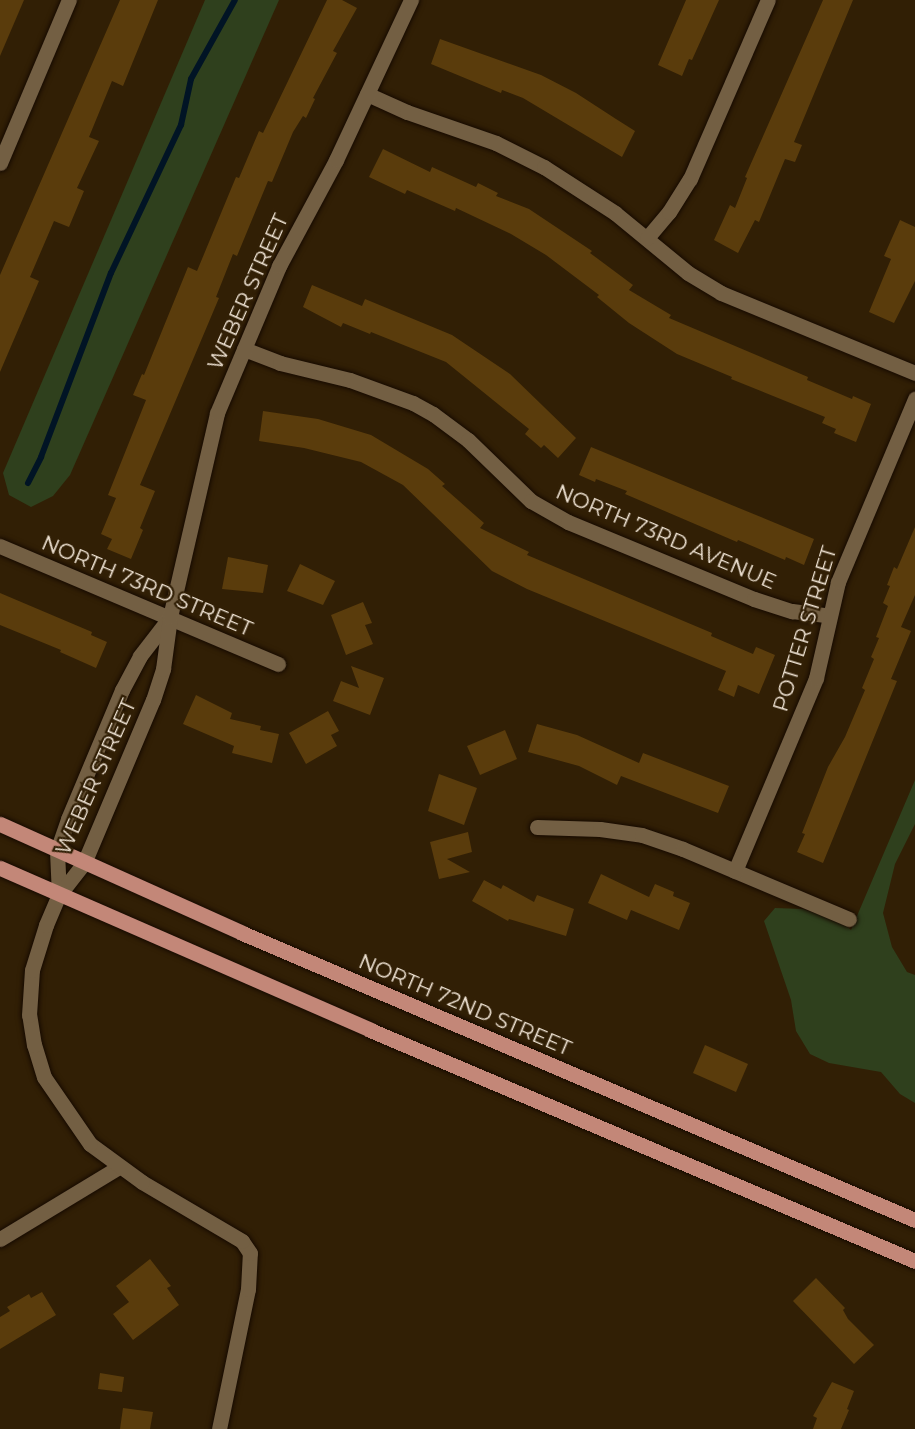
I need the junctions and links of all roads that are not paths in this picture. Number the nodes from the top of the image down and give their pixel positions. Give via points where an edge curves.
1 (69, 0) edge
2 (411, 0) edge
3 (768, 0) edge
4 (367, 94) junction
5 (0, 163) edge
6 (647, 238) junction
7 (244, 349) junction
8 (915, 373) edge
9 (915, 399) edge
10 (0, 546) edge
11 (830, 616) junction
12 (170, 617) junction
13 (278, 664) dead end
14 (0, 824) edge
15 (537, 827) dead end
16 (57, 851) junction
17 (84, 863) junction
18 (0, 868) edge
19 (735, 871) junction
20 (59, 895) junction
21 (849, 919) dead end
22 (119, 1167) junction
23 (915, 1220) edge
24 (0, 1239) edge
25 (915, 1261) edge
26 (219, 1429) edge

1 - 5 street
2 - 4 street, WEBER STREET
3 - 6 street via 690,179
4 - 6 street via 528,158 583,191
4 - 7 street, WEBER STREET via 289,247
6 - 8 street via 688,273 721,293
7 - 11 street, NORTH 73RD AVENUE via 280,363 372,387 423,408 468,440 531,501 568,522 754,599 792,611
7 - 12 street, WEBER STREET via 211,435
9 - 11 street, POTTER STREET via 845,563
10 - 12 street, NORTH 73RD STREET
11 - 19 street, POTTER STREET via 816,678
12 - 13 street, NORTH 73RD STREET
12 - 16 street, WEBER STREET via 140,656 122,690
12 - 17 street, WEBER STREET via 164,669
14 - 16 main road, NORTH 72ND STREET
15 - 19 street via 633,833
16 - 17 main road, NORTH 72ND STREET
16 - 20 street, WEBER STREET
17 - 20 street, WEBER STREET
17 - 23 main road, NORTH 72ND STREET
18 - 20 main road
19 - 21 street
20 - 22 street via 32,970 29,1015 34,1045 59,1102 90,1144
20 - 25 main road
22 - 24 street
22 - 26 street via 242,1241 252,1260

